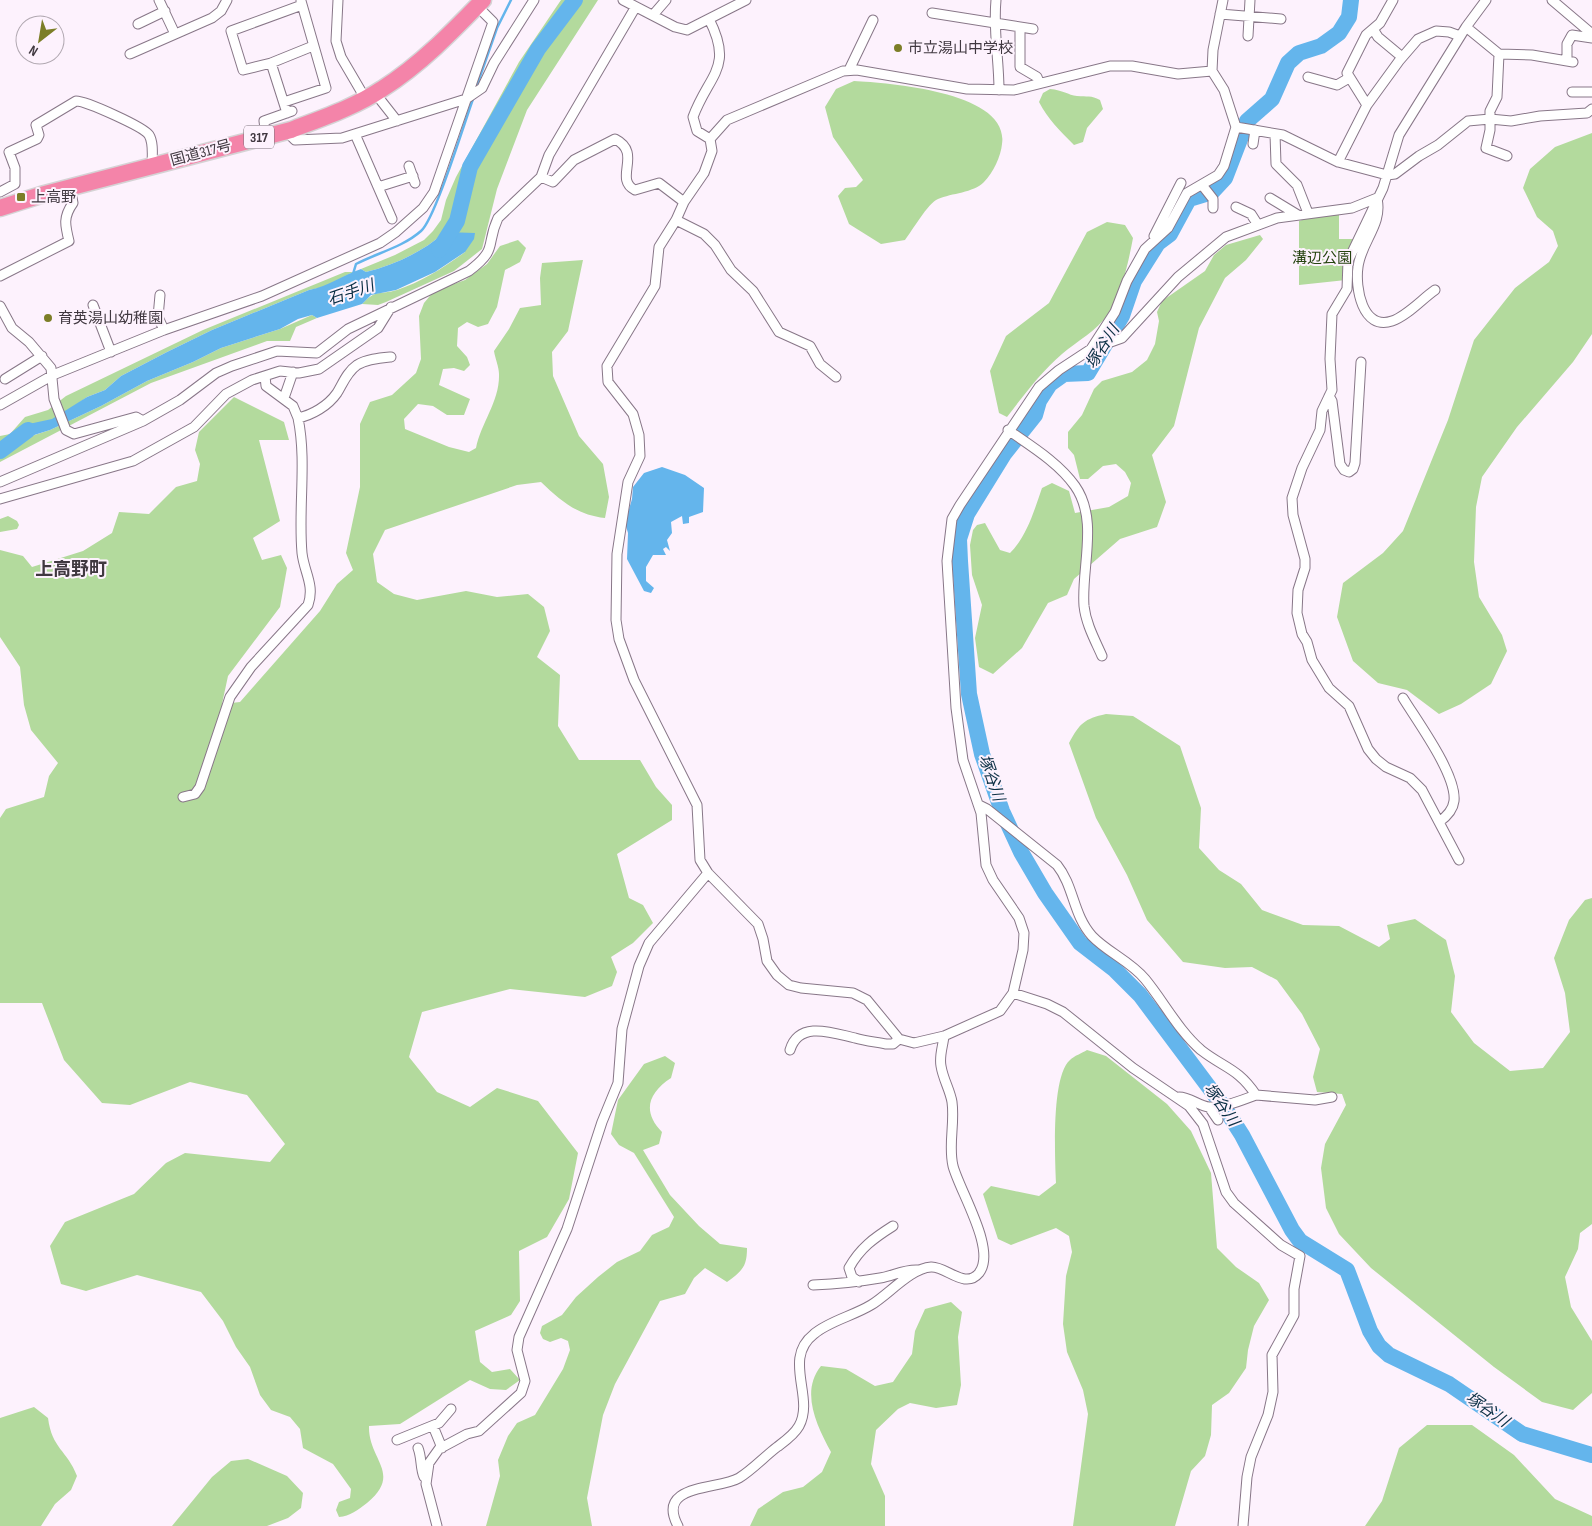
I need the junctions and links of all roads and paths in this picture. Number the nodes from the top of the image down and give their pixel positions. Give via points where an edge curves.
1 (159, 0) edge
2 (337, 0) edge
3 (534, 0) edge
4 (622, 0) edge
5 (666, 0) edge
6 (746, 0) edge
7 (996, 0) edge
8 (1223, 0) edge
9 (1250, 0) edge
10 (1393, 0) edge
11 (1486, 0) edge
12 (1552, 0) edge
13 (224, 1) edge
14 (301, 2) edge
15 (480, 3) edge
16 (635, 8) junction
17 (164, 11) junction
18 (932, 13) dead end
19 (1220, 14) junction
20 (654, 15) junction
21 (1250, 16) junction
22 (709, 19) junction
23 (1281, 19) dead end
24 (873, 20) dead end
25 (994, 23) junction
26 (138, 24) dead end
27 (1020, 27) junction
28 (1466, 27) junction
29 (1033, 29) dead end
30 (1373, 29) junction
31 (175, 34) junction
32 (1248, 36) dead end
33 (1460, 36) junction
34 (1592, 36) edge
35 (313, 46) junction
36 (130, 54) dead end
37 (1499, 54) junction
38 (1402, 57) junction
39 (271, 63) junction
40 (850, 70) junction
41 (1212, 71) junction
42 (1308, 77) dead end
43 (1349, 78) junction
44 (1039, 82) junction
45 (998, 90) junction
46 (1572, 92) dead end
47 (1592, 92) edge
48 (370, 96) junction
49 (466, 99) junction
50 (284, 102) junction
51 (1367, 105) junction
52 (1592, 109) edge
53 (1490, 119) junction
54 (397, 120) junction
55 (1245, 129) junction
56 (286, 131) junction
57 (355, 134) junction
58 (1275, 134) junction
59 (266, 136) junction
60 (710, 139) junction
61 (1253, 144) dead end
62 (1507, 156) dead end
63 (1338, 162) junction
64 (152, 166) junction
65 (409, 166) dead end
66 (1387, 175) junction
67 (541, 177) junction
68 (1181, 183) dead end
69 (378, 187) junction
70 (70, 188) junction
71 (1206, 191) junction
72 (0, 192) edge
73 (1270, 198) dead end
74 (1377, 198) junction
75 (684, 202) junction
76 (0, 208) edge
77 (1213, 208) dead end
78 (1236, 208) dead end
79 (1308, 213) junction
80 (1298, 215) junction
81 (392, 219) dead end
82 (676, 220) junction
83 (1258, 225) junction
84 (1145, 249) junction
85 (0, 276) edge
86 (1435, 290) dead end
87 (160, 295) dead end
88 (93, 305) dead end
89 (391, 307) junction
90 (0, 308) edge
91 (164, 330) junction
92 (1094, 348) junction
93 (111, 352) junction
94 (42, 356) junction
95 (391, 357) dead end
96 (1361, 362) dead end
97 (293, 372) junction
98 (53, 375) junction
99 (265, 376) junction
100 (836, 377) dead end
101 (5, 379) dead end
102 (1329, 396) junction
103 (284, 398) junction
104 (0, 405) edge
105 (298, 418) junction
106 (143, 421) junction
107 (1010, 432) junction
108 (0, 482) edge
109 (0, 499) edge
110 (1102, 656) dead end
111 (1403, 698) dead end
112 (183, 798) dead end
113 (979, 805) junction
114 (1439, 822) junction
115 (1459, 860) dead end
116 (708, 873) junction
117 (1012, 993) junction
118 (944, 1036) junction
119 (899, 1039) junction
120 (790, 1050) dead end
121 (1256, 1095) junction
122 (1177, 1097) junction
123 (1332, 1097) dead end
124 (1213, 1106) junction
125 (1218, 1120) dead end
126 (892, 1226) dead end
127 (918, 1270) junction
128 (859, 1282) junction
129 (813, 1285) dead end
130 (450, 1409) dead end
131 (434, 1426) junction
132 (398, 1440) dead end
133 (418, 1448) dead end
134 (442, 1448) junction
135 (426, 1478) junction
136 (437, 1526) edge
137 (678, 1526) edge
138 (1243, 1526) edge

1 - 17 street
2 - 48 street via 336,42 341,57
3 - 49 street via 482,88
4 - 16 street
5 - 20 street
6 - 22 street
7 - 25 street
8 - 19 street
9 - 21 street
10 - 30 street via 1380,24
11 - 28 street
12 - 34 street
13 - 31 street via 212,18
14 - 35 street
14 - 39 street via 231,31 243,70
15 - 48 highway, 国道317号 / 317 via 422,60
15 - 49 street via 494,22
16 - 20 street
16 - 67 street via 549,155
17 - 26 street
17 - 31 street
18 - 25 street
19 - 21 street
19 - 41 street
20 - 22 street via 681,29 693,28
21 - 23 street
21 - 32 street
22 - 60 street via 718,36 721,57 693,117 697,131
24 - 40 street
25 - 27 street
25 - 45 street via 999,60
27 - 29 street
27 - 44 street via 1020,67 1032,73
28 - 33 street
28 - 37 street
30 - 38 street
30 - 43 street via 1366,35 1347,73
31 - 36 street
33 - 38 street via 1436,31 1418,39
33 - 66 street via 1399,135
34 - 37 street via 1572,35 1567,44 1570,61
35 - 39 street
35 - 50 street via 326,88
37 - 53 street via 1497,97
38 - 51 street
39 - 50 street
40 - 45 street via 967,89
40 - 60 street via 727,120
41 - 44 street via 1178,74 1132,66 1110,66
41 - 55 street
42 - 43 street via 1337,86
43 - 51 street
44 - 45 street via 1014,90
46 - 47 street
48 - 54 street
48 - 56 highway, 国道317号 / 317
49 - 54 street
49 - 91 street via 434,192 423,208 396,232 352,256 262,296
50 - 59 street via 290,112 264,121
51 - 63 street
52 - 53 street via 1587,113
53 - 62 street via 1486,148
53 - 66 street via 1468,121 1438,146 1395,174
54 - 57 street
55 - 58 street
55 - 61 street
55 - 71 street
56 - 57 street via 296,140 342,138
56 - 59 highway, 国道317号 / 317
57 - 69 street
58 - 63 street
58 - 79 street via 1276,164 1297,185
59 - 64 highway, 国道317号 / 317
60 - 75 street via 709,161
63 - 66 street
64 - 70 highway, 国道317号 / 317
64 - 72 street via 148,133 121,117 76,101 36,125 37,139 9,152 16,178 14,184
65 - 69 street via 414,179
66 - 74 street
67 - 75 street via 554,182 574,160 615,139 628,150 626,182 630,187 635,190 659,183
67 - 89 street via 498,218 491,249 480,262 459,277
68 - 84 street via 1169,203 1165,218
69 - 81 street
70 - 76 highway, 国道317号 / 317
70 - 85 street via 73,203 65,215 69,242
71 - 77 street
71 - 84 street via 1187,193 1168,228
73 - 80 street
74 - 79 street via 1352,208
74 - 86 street via 1380,210 1358,267 1361,303 1366,314 1385,323 1394,321
74 - 102 street via 1348,261 1347,289 1332,314 1332,383
75 - 82 street
78 - 83 street via 1251,214
79 - 80 street
80 - 83 street
82 - 100 street via 704,234 731,270 753,291 779,332 810,346 820,364
82 - 116 street via 659,247 655,286 606,374 608,382 633,414 640,449 623,505 616,571 616,620 619,639 634,680 697,805 700,860
83 - 92 street via 1230,235 1209,250 1159,296 1131,330 1109,344
84 - 92 street
87 - 91 street via 158,317
88 - 93 street
89 - 97 street via 378,328 354,346 319,369
89 - 106 street via 348,329 317,353 277,351 216,373 180,400
90 - 94 street via 12,328
91 - 93 street
92 - 107 street via 1039,387
93 - 98 street
94 - 98 street
94 - 101 street
95 - 105 street via 359,364 350,371 328,403
96 - 102 street via 1355,464 1349,472 1340,464
97 - 99 street via 280,371
97 - 103 street
98 - 104 street
98 - 106 street via 54,399 66,430 74,434 136,417
99 - 103 street via 266,386
99 - 109 street via 235,388 194,427 133,461
102 - 114 street via 1322,411 1320,430 1292,498 1293,515 1305,559 1298,590 1298,623 1312,660 1329,688 1349,706 1368,749 1386,767 1417,783
103 - 105 street via 293,406
105 - 112 street via 302,555 312,595 308,605 241,680 230,697 200,787 195,794
106 - 108 street
107 - 110 street via 1066,475 1084,503 1087,518 1085,608
107 - 113 street via 952,519 946,561 959,733 963,760
111 - 114 street via 1450,778 1454,802 1449,813
113 - 117 street via 988,872 1019,918 1024,933
113 - 121 street via 1057,865 1064,874 1076,911 1094,938 1144,978 1186,1034 1201,1049 1233,1068
114 - 115 street
116 - 119 street via 758,924 767,961 777,975 789,985 853,993 867,1000
116 - 134 street via 649,943 643,955 622,1029 618,1083 567,1229 519,1337 517,1350 524,1387 478,1431
117 - 118 street via 1000,1011
117 - 122 street via 1063,1012 1133,1068
118 - 119 street via 914,1043
118 - 127 street via 941,1065 952,1103 950,1150 980,1236 984,1263 974,1278 965,1280 933,1267
119 - 120 street via 897,1043 886,1044 815,1030 792,1042
121 - 123 street via 1315,1100
121 - 124 street
122 - 124 street
122 - 138 street via 1198,1115 1226,1192 1234,1203 1300,1256 1294,1289 1294,1315 1272,1355 1273,1392 1250,1464
124 - 125 street
126 - 128 street via 856,1254 849,1268 852,1277
127 - 128 street
127 - 137 street via 872,1305 814,1333 799,1357 803,1407 802,1418 794,1434 739,1478 723,1485 685,1492 675,1506
128 - 129 street
130 - 131 street
131 - 132 street
131 - 134 street
133 - 135 street
134 - 135 street via 429,1462
135 - 136 street

